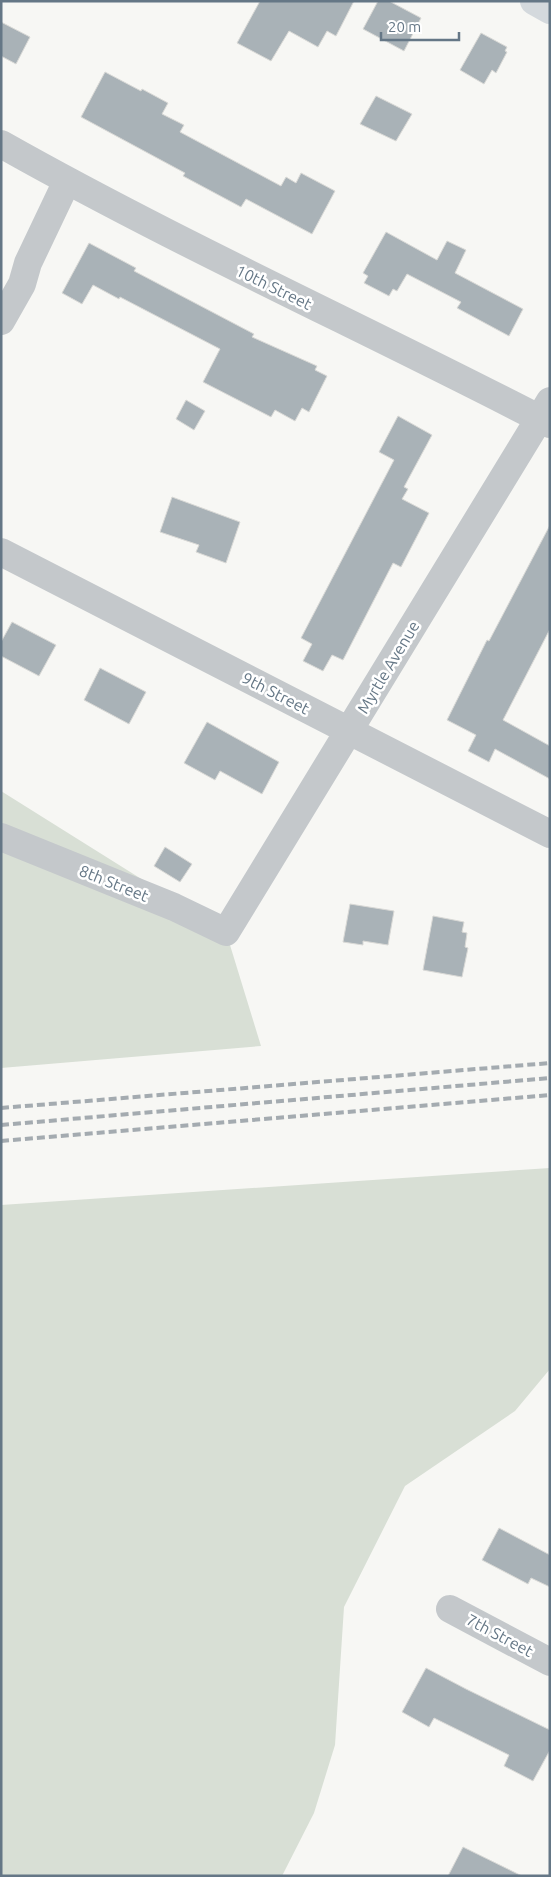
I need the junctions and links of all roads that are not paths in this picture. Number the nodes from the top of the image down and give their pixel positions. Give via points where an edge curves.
1 (534, 1) edge
2 (550, 10) edge
3 (1, 144) edge
4 (66, 181) junction
5 (1, 321) edge
6 (546, 415) edge
7 (1, 552) edge
8 (348, 731) junction
9 (550, 834) edge
10 (1, 837) edge
11 (226, 932) joint
12 (450, 1609) dead end
13 (550, 1662) edge

1 - 2 main road
3 - 4 street, 10th Street
4 - 5 street via 28,263 22,284
4 - 6 street, 10th Street via 178,239
6 - 8 street, Myrtle Avenue
7 - 8 street, 9th Street
8 - 9 street, 9th Street
8 - 11 street, Myrtle Avenue
10 - 11 street, 8th Street via 174,907
12 - 13 street, 7th Street

